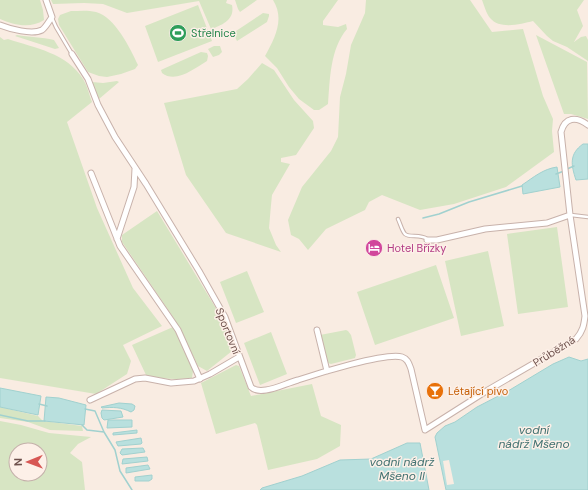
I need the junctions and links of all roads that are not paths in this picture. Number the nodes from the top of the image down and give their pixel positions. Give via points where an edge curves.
1 (46, 0) edge
2 (52, 17) junction
3 (0, 25) edge
4 (72, 54) joint
5 (588, 124) edge
6 (135, 169) junction
7 (91, 173) dead end
8 (570, 215) junction
9 (588, 217) edge
10 (398, 220) dead end
11 (117, 239) junction
12 (427, 240) joint
13 (316, 330) dead end
14 (239, 357) junction
15 (327, 371) junction
16 (200, 379) junction
17 (90, 400) dead end
18 (425, 430) joint

1 - 2 street
2 - 3 street via 42,30 16,30
2 - 4 lane
4 - 6 street, Sportovní via 88,79 115,137
5 - 8 street, Průběžná via 579,120 569,120 561,132
6 - 11 street via 134,187
6 - 14 street, Sportovní via 199,271 224,317
7 - 11 street
8 - 9 lane
8 - 12 street via 546,223 485,228 437,240
8 - 18 street, Průběžná via 584,316 581,333 576,339
10 - 12 lane via 405,234 423,236
11 - 16 street via 178,330
13 - 15 street
14 - 15 street, Sportovní via 249,384 257,390 267,390
14 - 16 street
15 - 18 street, Sportovní via 381,358 402,357 408,361 411,368
16 - 17 street via 178,383 145,378

